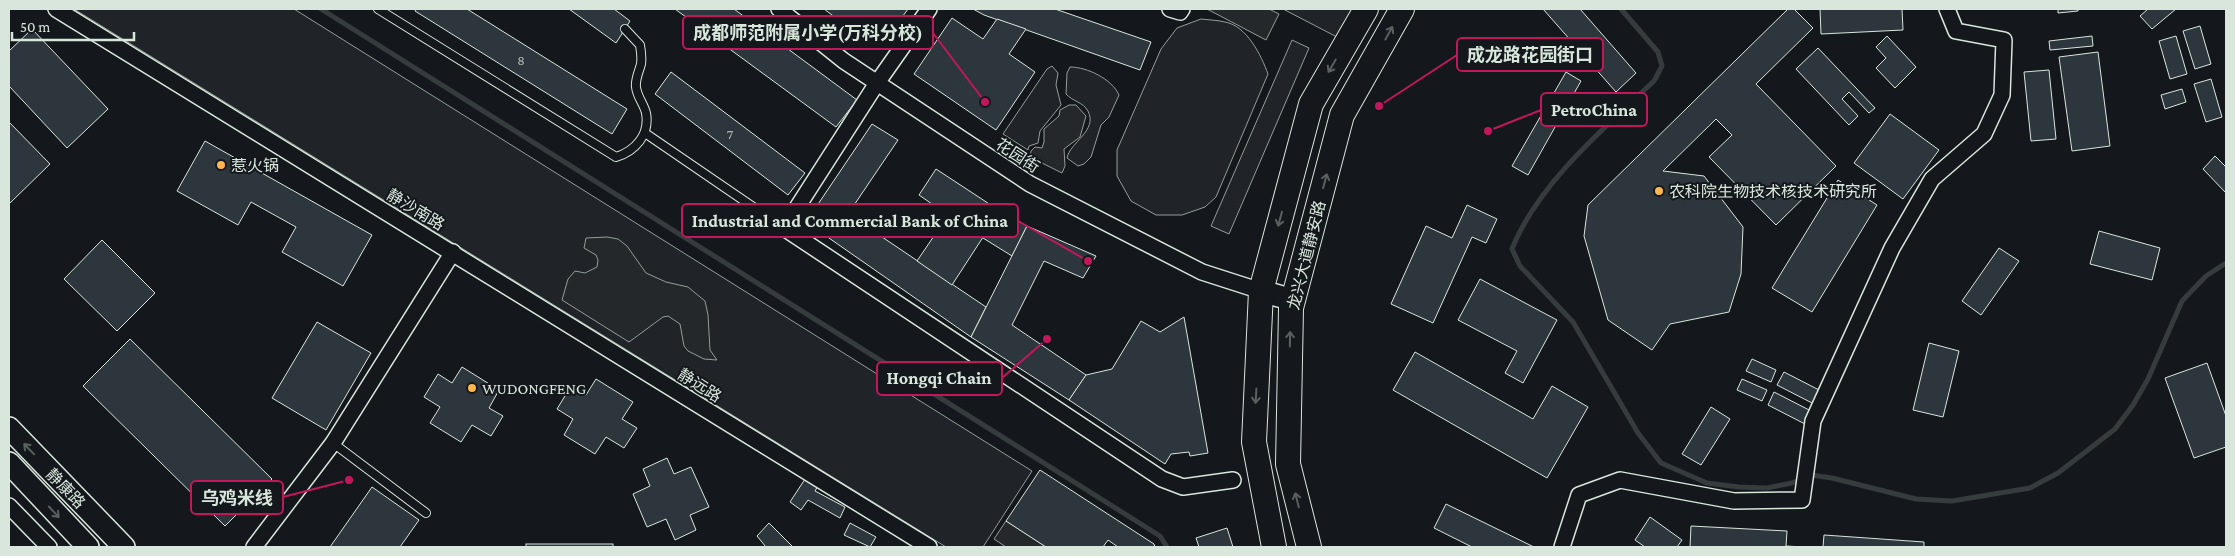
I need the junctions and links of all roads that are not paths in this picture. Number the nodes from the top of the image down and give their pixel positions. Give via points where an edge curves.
1 (56, 9) edge
2 (378, 9) edge
3 (779, 9) edge
4 (929, 9) edge
5 (1170, 9) edge
6 (1182, 9) edge
7 (1366, 9) edge
8 (1402, 9) edge
9 (1947, 9) edge
10 (625, 29) dead end
11 (877, 83) junction
12 (645, 133) junction
13 (784, 228) junction
14 (453, 252) junction
15 (1261, 291) junction
16 (1293, 300) junction
17 (9, 428) edge
18 (333, 443) junction
19 (9, 463) edge
20 (1234, 480) dead end
21 (9, 506) edge
22 (426, 513) dead end
23 (49, 547) edge
24 (88, 547) edge
25 (124, 547) edge
26 (254, 547) edge
27 (929, 547) edge
28 (1274, 547) edge
29 (1309, 547) edge
30 (1562, 547) edge

1 - 14 street, 静沙南路
2 - 12 lane via 616,158 632,149
3 - 11 street, 花园街
4 - 11 street
5 - 6 street via 1180,12
7 -> 15 main road, 龙兴大道静安路 via 1310,104
16 -> 8 main road, 龙兴大道静安路 via 1342,115
9 - 30 street via 1956,31 2004,40 2002,94 1984,134 1932,179 1892,248 1813,421 1802,500 1734,501 1620,480 1579,495
10 - 12 lane via 640,44 641,63 636,80 640,101 646,111
11 - 13 street
11 - 15 street, 花园街 via 1030,184 1202,272
12 - 13 lane
13 - 20 street via 1162,480 1183,487
14 - 18 street, 静沙南路
14 - 27 street, 静远路
15 - 16 main road
15 -> 28 main road, 龙兴大道静安路 via 1254,442
29 -> 16 main road, 龙兴大道静安路 via 1288,464
25 -> 17 main road, 静康路
18 - 22 lane
18 - 26 street, 静沙南路
19 -> 24 main road, 静康路
21 - 23 street

